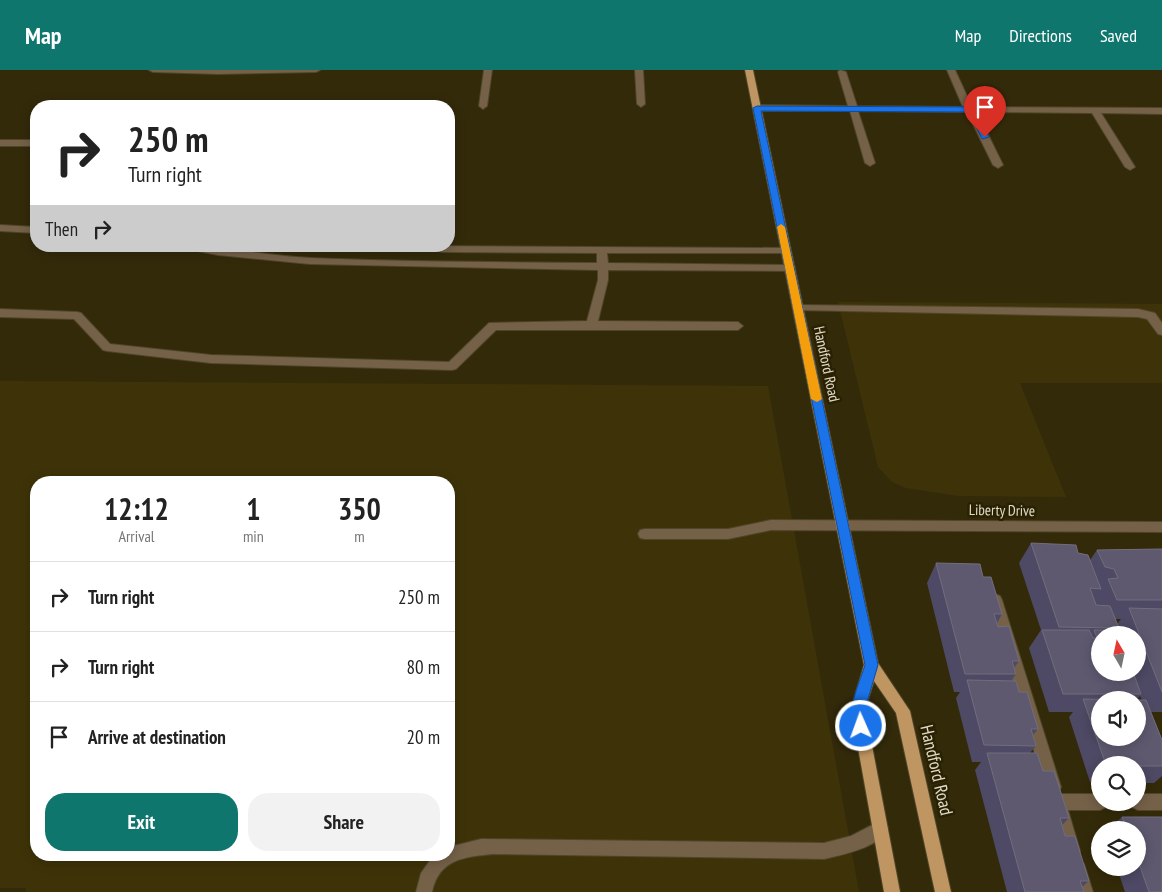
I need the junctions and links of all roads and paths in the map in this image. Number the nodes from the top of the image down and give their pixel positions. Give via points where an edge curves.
1 (153, 70) edge
2 (316, 70) edge
3 (488, 70) edge
4 (639, 70) edge
5 (750, 70) edge
6 (950, 70) edge
7 (842, 72) dead end
8 (642, 104) dead end
9 (483, 106) dead end
10 (757, 108) junction
11 (854, 109) junction
12 (971, 110) junction
13 (1095, 110) junction
14 (1162, 111) edge
15 (0, 143) edge
16 (30, 143) edge
17 (870, 163) dead end
18 (998, 165) dead end
19 (1130, 167) dead end
20 (0, 228) edge
21 (30, 230) edge
22 (455, 249) edge
23 (602, 251) junction
24 (786, 251) junction
25 (211, 252) edge
26 (603, 267) junction
27 (790, 268) junction
28 (798, 308) junction
29 (0, 313) edge
30 (592, 325) junction
31 (738, 326) dead end
32 (1162, 331) edge
33 (843, 526) junction
34 (1162, 527) edge
35 (645, 534) dead end
36 (992, 589) edge
37 (871, 665) junction
38 (1057, 802) junction
39 (1091, 802) edge
40 (1146, 802) edge
41 (1162, 802) edge
42 (880, 829) junction
43 (455, 854) edge
44 (440, 861) edge
45 (424, 892) edge
46 (892, 892) edge
47 (944, 892) edge
48 (1085, 892) edge

1 - 2 street
3 - 9 street
4 - 8 street
5 - 10 main road, Handford Road
6 - 12 street
7 - 11 street
10 - 11 street
10 - 24 main road, Handford Road
11 - 12 street
11 - 17 street
12 - 13 street
12 - 18 street
13 - 14 street
13 - 19 street
15 - 16 street
20 - 21 street
22 - 23 street
23 - 24 street
23 - 26 street
24 - 27 main road, Handford Road
25 - 26 street via 284,261
26 - 27 street
26 - 30 street
27 - 28 main road, Handford Road
28 - 32 street via 1138,313 1151,316
28 - 33 main road, Handford Road
29 - 30 street via 77,316 107,347 211,359 452,366 492,326
30 - 31 street
33 - 34 street, Liberty Drive
33 - 35 street, Liberty Drive via 771,525 728,534
33 - 37 main road, Handford Road
36 - 38 street
37 - 42 main road, Handford Road via 858,709
37 - 47 main road, Handford Road via 903,711
38 - 39 street
38 - 48 street
40 - 41 street
42 - 43 street via 854,844 824,851 493,846 469,848
42 - 46 main road, Handford Road
44 - 45 street via 429,873

